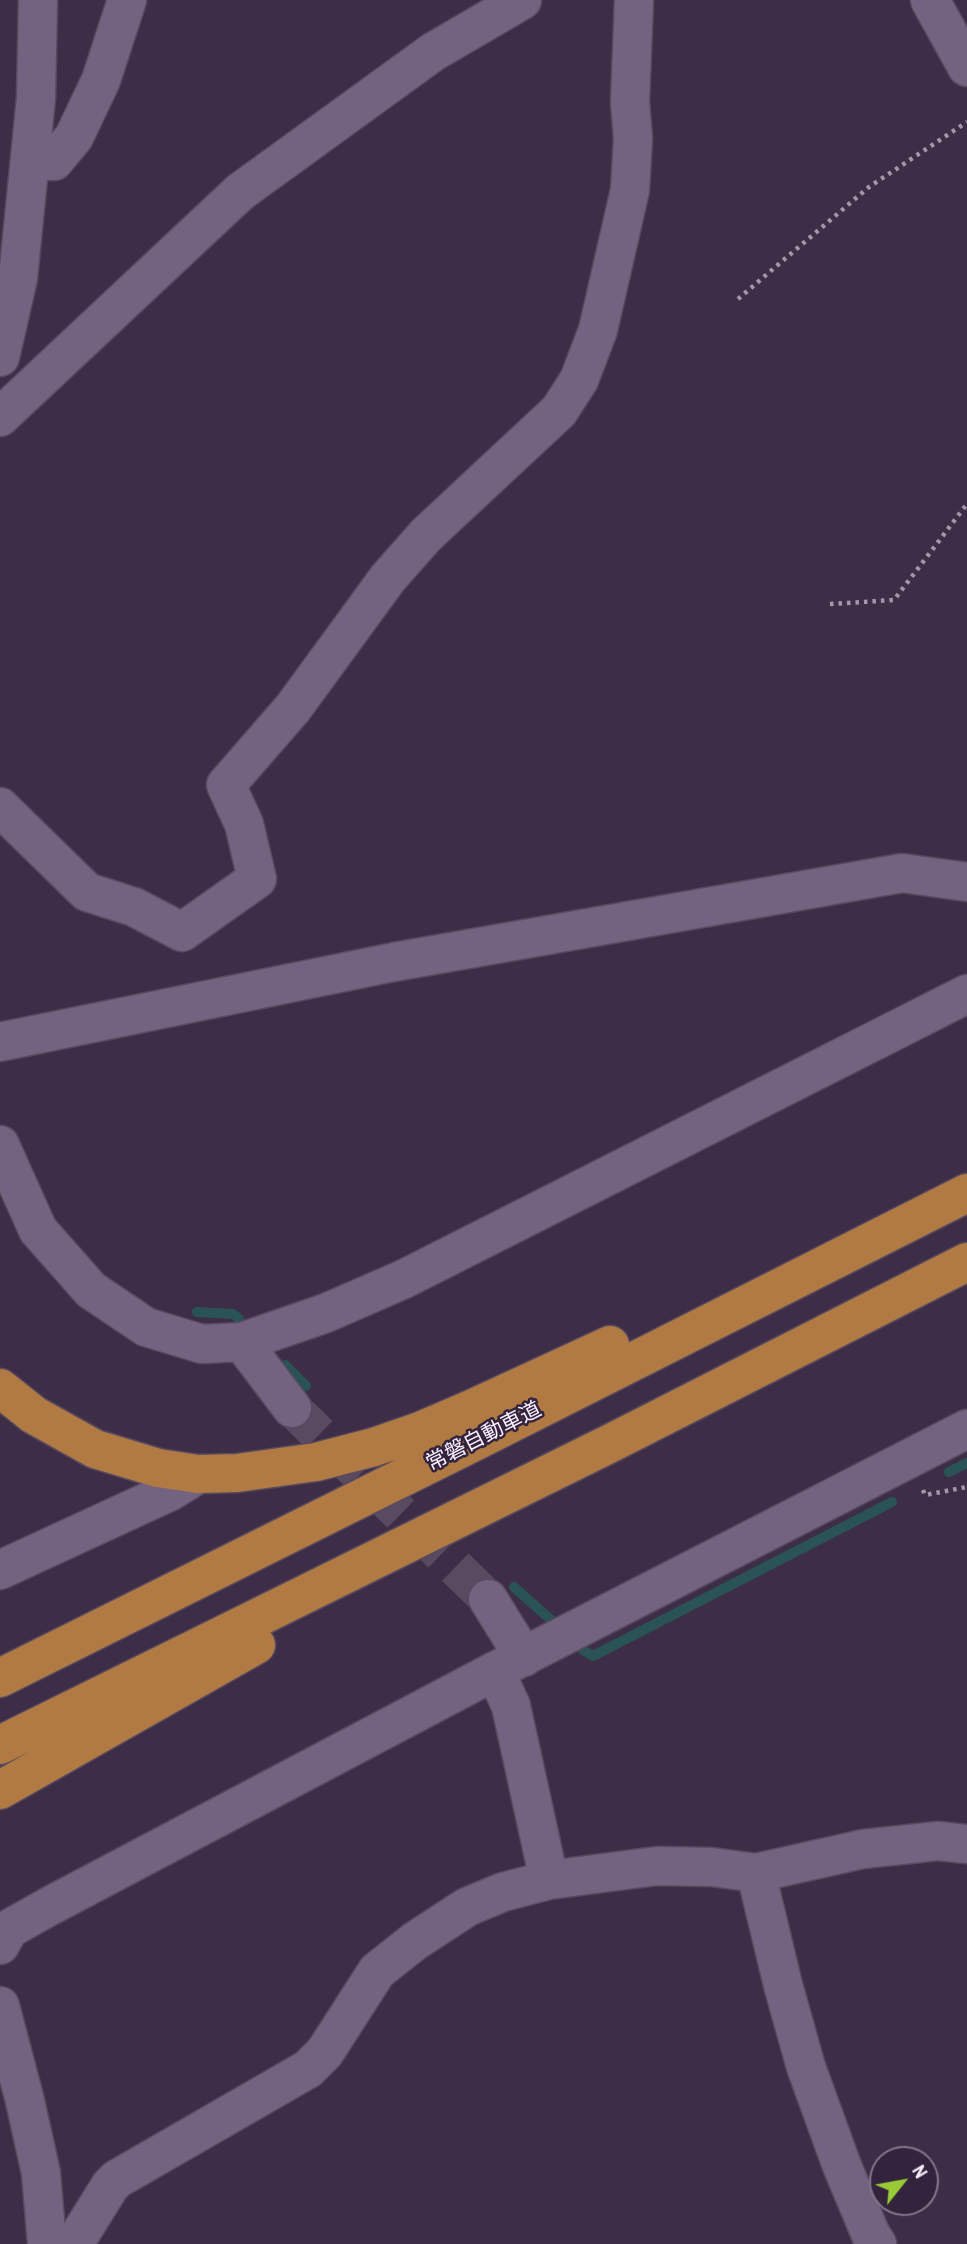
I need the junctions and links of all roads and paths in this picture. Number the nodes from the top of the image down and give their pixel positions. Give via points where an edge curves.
1 (38, 0) edge
2 (127, 0) edge
3 (522, 0) edge
4 (634, 0) edge
5 (930, 0) edge
6 (967, 67) edge
7 (967, 122) edge
8 (30, 161) junction
9 (738, 299) dead end
10 (0, 357) edge
11 (0, 417) edge
12 (967, 504) edge
13 (830, 604) dead end
14 (0, 807) edge
15 (967, 882) edge
16 (967, 994) edge
17 (0, 1042) edge
18 (0, 1145) edge
19 (967, 1180) edge
20 (967, 1193) edge
21 (967, 1262) edge
22 (242, 1342) junction
23 (0, 1388) edge
24 (292, 1408) tunnel mouth
25 (967, 1429) edge
26 (611, 1443) junction
27 (198, 1474) junction
28 (0, 1570) edge
29 (488, 1600) tunnel mouth
30 (510, 1664) junction
31 (0, 1678) edge
32 (0, 1745) edge
33 (0, 1790) edge
34 (967, 1844) edge
35 (757, 1873) junction
36 (549, 1880) junction
37 (0, 1945) edge
38 (0, 2006) edge
39 (47, 2244) edge
40 (74, 2244) edge
41 (877, 2244) edge

1 - 8 street
2 - 8 street via 101,80 75,137 54,160
3 - 11 street via 433,52 240,192
4 - 14 street via 630,190 598,330 579,380 559,411 426,535 388,578 293,708 226,785 244,824 257,879 182,932 134,907 88,891
5 - 6 street
7 - 9 path via 869,187
8 - 10 street via 18,278
12 - 13 path via 894,600
15 - 17 street via 902,873 394,962
16 - 22 street via 404,1279
18 - 22 street via 38,1230 90,1290 146,1327 202,1344
19 - 27 highway via 420,1431 316,1462
20 - 31 highway, 常磐自動車道
21 - 26 highway
22 - 24 street
23 - 27 highway via 34,1415 95,1449 158,1468
25 - 30 street
26 - 32 highway
26 - 33 highway
27 - 28 street via 169,1492
29 - 30 street
30 - 36 street via 512,1706
30 - 37 street via 48,1907 9,1929
34 - 35 street via 938,1840 863,1849
35 - 36 street via 657,1866
35 - 41 street via 806,2067
36 - 40 street via 467,1907 415,1941 377,1971 325,2052 308,2069 117,2179
38 - 39 street via 41,2173

